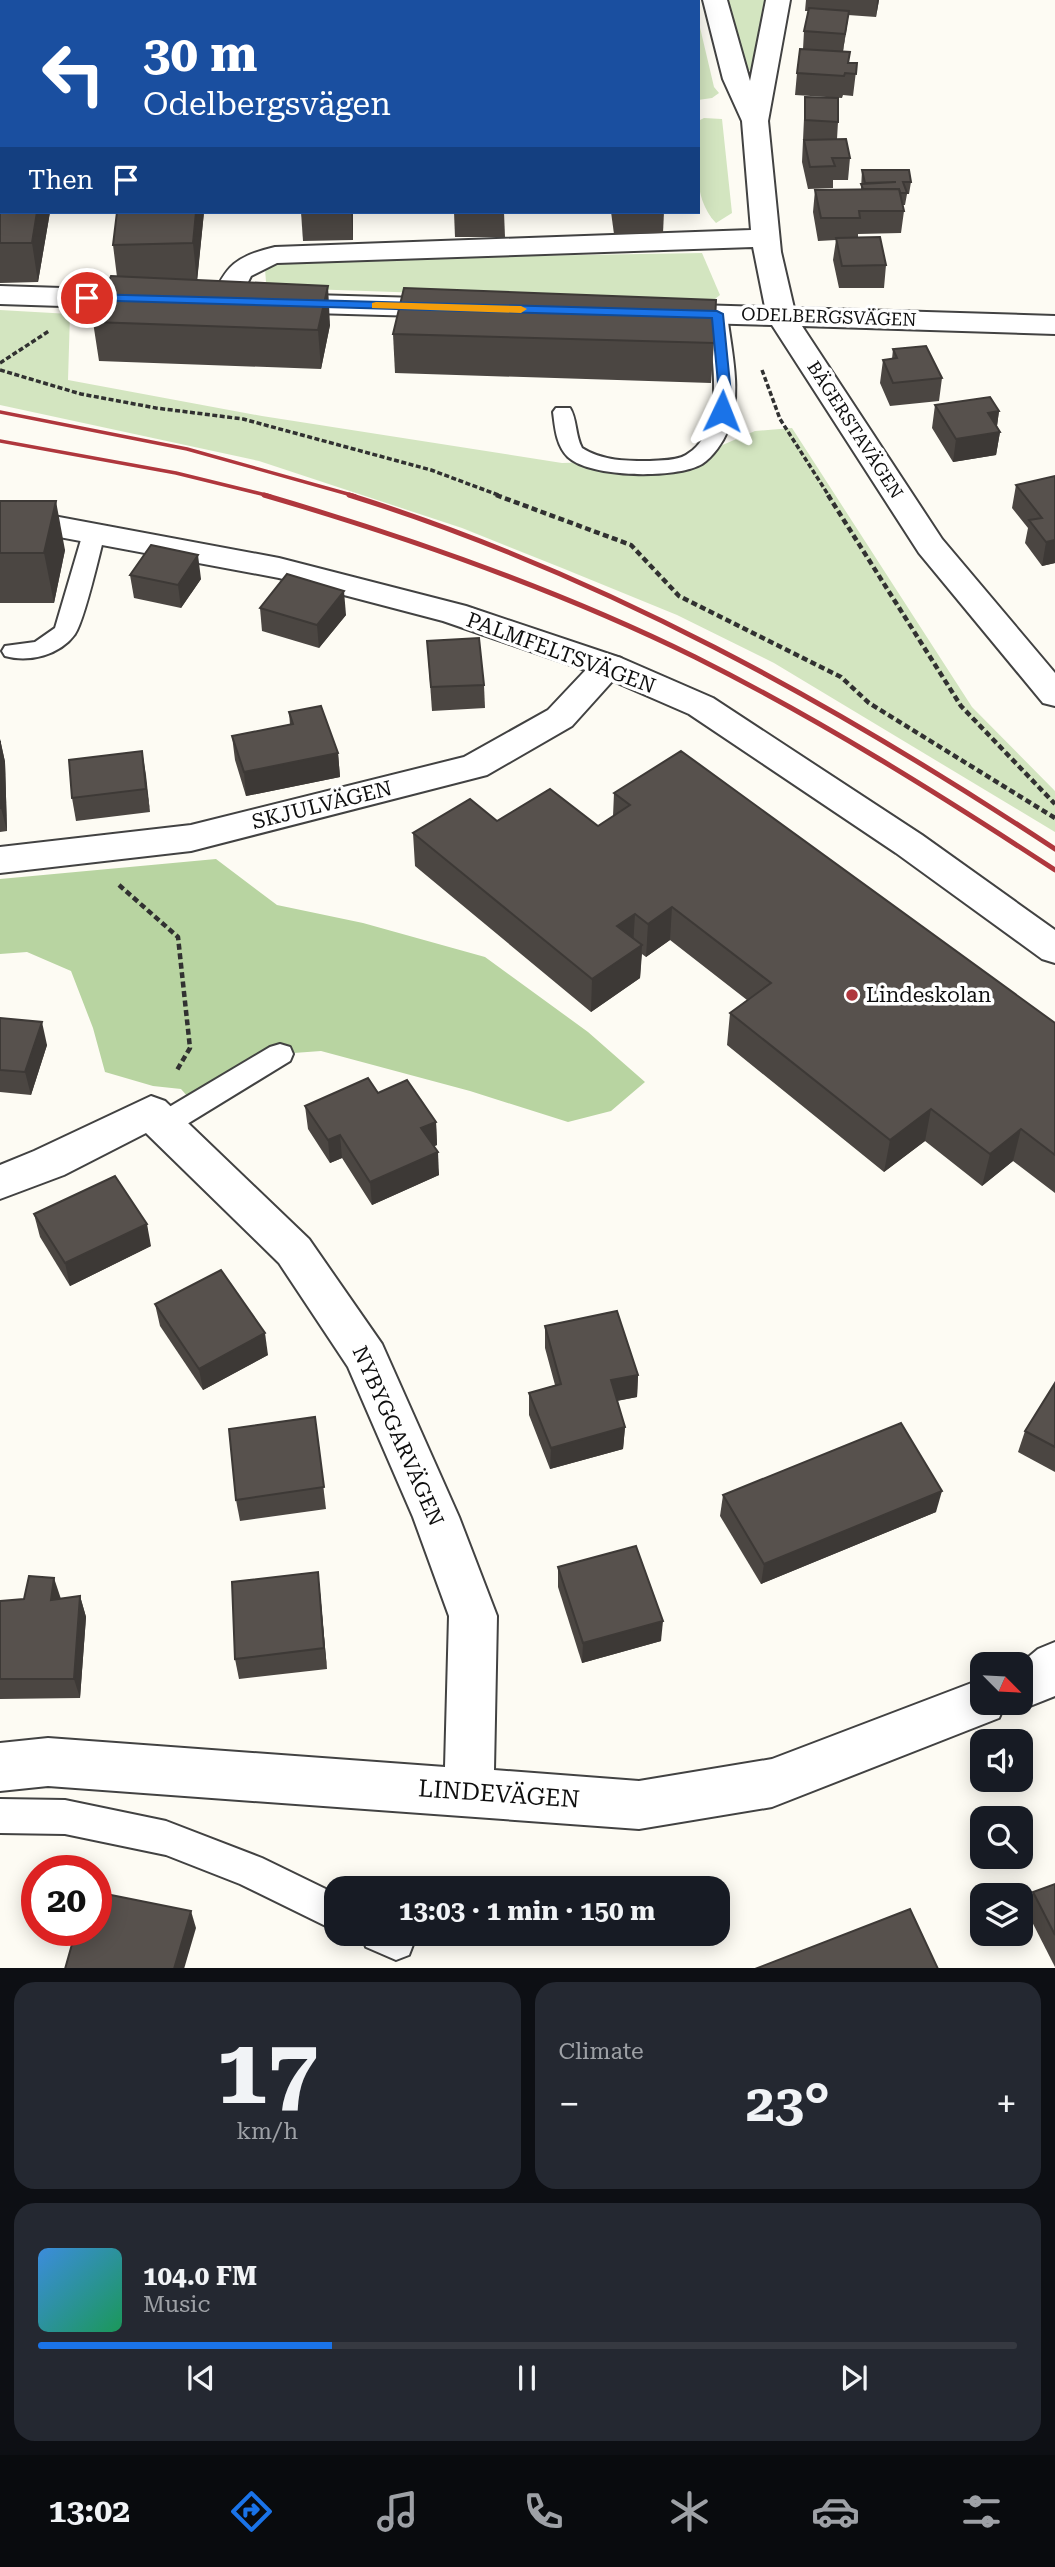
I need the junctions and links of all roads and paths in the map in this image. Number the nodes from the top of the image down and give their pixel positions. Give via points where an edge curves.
1 (715, 0) edge
2 (778, 0) edge
3 (755, 121) junction
4 (766, 238) junction
5 (0, 295) edge
6 (202, 301) junction
7 (481, 308) edge
8 (634, 312) edge
9 (730, 314) junction
10 (781, 316) junction
11 (1055, 325) edge
12 (0, 370) edge
13 (563, 412) dead end
14 (0, 516) edge
15 (94, 533) junction
16 (13, 651) dead end
17 (609, 666) junction
18 (1055, 695) edge
19 (1055, 804) edge
20 (1055, 818) edge
21 (79, 851) junction
22 (0, 860) edge
23 (1055, 949) edge
24 (280, 1054) dead end
25 (158, 1118) junction
26 (0, 1182) edge
27 (1055, 1665) edge
28 (1033, 1683) edge
29 (970, 1707) edge
30 (0, 1767) edge
31 (470, 1791) junction
32 (0, 1816) edge
33 (324, 1907) edge

1 - 3 street, BÄGERSTAVÄGEN via 736,79
2 - 3 street, BÄGERSTAVÄGEN
3 - 4 street, BÄGERSTAVÄGEN
4 - 6 street via 275,256 236,272
4 - 10 street, BÄGERSTAVÄGEN
5 - 6 street
6 - 7 street
8 - 9 street, ODELBERGSVÄGEN
9 - 10 street, ODELBERGSVÄGEN
9 - 13 lane via 719,428 709,446 691,462 609,467 577,455 566,438
9 - 19 path via 780,419 961,706
10 - 11 street, ODELBERGSVÄGEN
10 - 18 street, BÄGERSTAVÄGEN via 930,546
12 - 20 path via 81,394 243,419 431,470 631,545 679,596 841,677 869,703
14 - 15 street, PALMFELTSVÄGEN
15 - 16 lane via 66,630 56,642 36,652
15 - 17 street, PALMFELTSVÄGEN via 279,568 454,613
17 - 21 street, SKJULVÄGEN via 560,718 475,766 191,838
17 - 23 street, PALMFELTSVÄGEN via 701,706 909,844
21 - 22 street, SKJULVÄGEN
21 - 25 path via 178,937 190,1048
24 - 25 lane
25 - 26 street
25 - 31 street, NYBYGGARVÄGEN via 294,1251 366,1357 436,1517 472,1616
27 - 28 street
29 - 31 street, LINDEVÄGEN via 772,1783 639,1805
30 - 31 street, LINDEVÄGEN via 48,1762
32 - 33 lane via 65,1817 166,1838 250,1870

